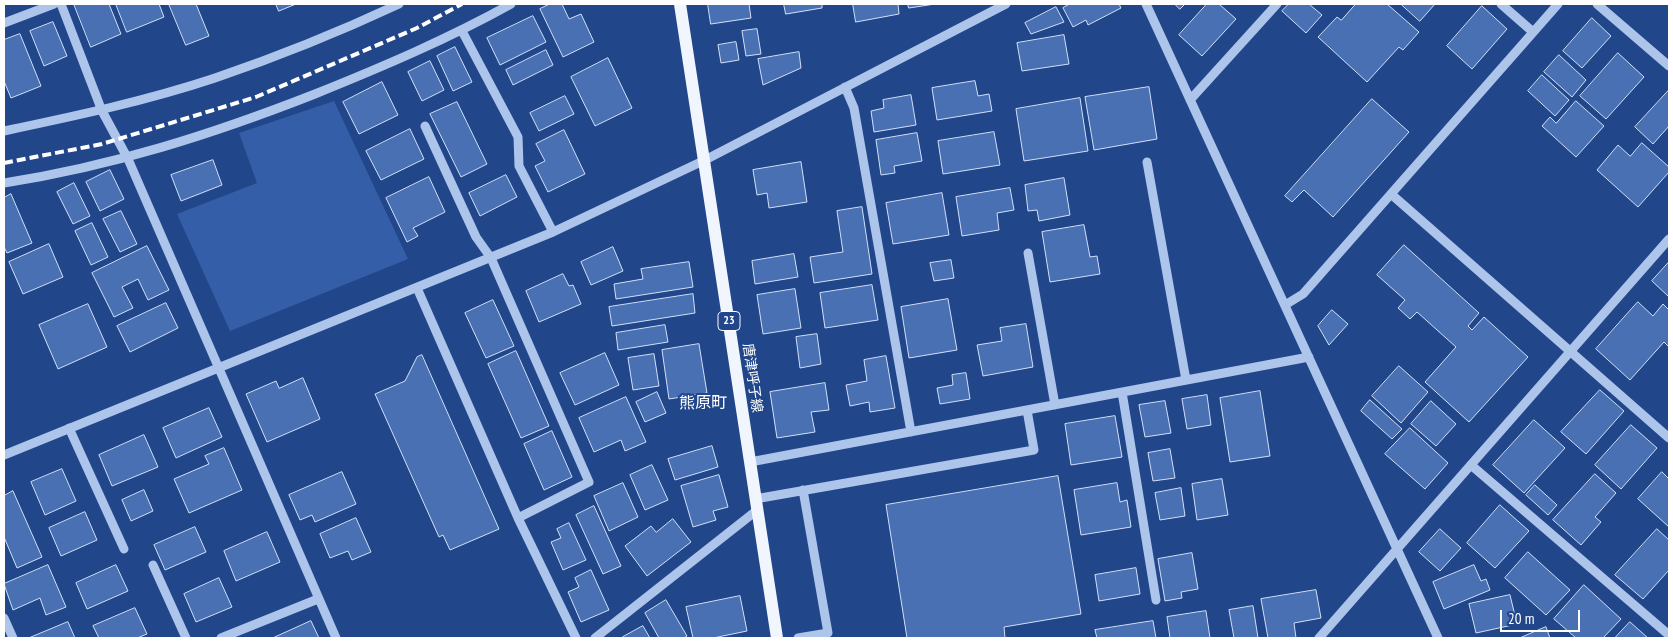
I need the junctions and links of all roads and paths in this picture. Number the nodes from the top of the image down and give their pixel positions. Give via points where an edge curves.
1 (54, 4) edge
2 (62, 4) edge
3 (398, 4) edge
4 (510, 4) edge
5 (680, 4) edge
6 (1006, 4) edge
7 (1146, 4) edge
8 (1277, 4) edge
9 (1501, 4) edge
10 (1558, 4) edge
11 (1597, 4) edge
12 (4, 23) edge
13 (462, 30) junction
14 (1533, 32) junction
15 (1669, 66) edge
16 (846, 87) junction
17 (1190, 100) junction
18 (102, 111) junction
19 (424, 126) dead end
20 (4, 131) edge
21 (128, 159) junction
22 (705, 160) junction
23 (1147, 162) dead end
24 (4, 183) edge
25 (1391, 194) junction
26 (553, 232) junction
27 (1669, 239) edge
28 (1028, 253) dead end
29 (491, 258) junction
30 (417, 288) junction
31 (1285, 305) junction
32 (1571, 351) junction
33 (1309, 357) junction
34 (217, 368) junction
35 (1186, 380) junction
36 (1122, 392) junction
37 (1055, 405) junction
38 (1027, 410) junction
39 (69, 428) junction
40 (911, 432) junction
41 (1669, 438) edge
42 (4, 455) edge
43 (750, 462) junction
44 (1471, 465) junction
45 (803, 490) junction
46 (756, 505) junction
47 (518, 518) junction
48 (124, 549) dead end
49 (1397, 549) junction
50 (153, 565) dead end
51 (318, 599) junction
52 (1156, 600) dead end
53 (4, 618) edge
54 (1669, 635) edge
55 (13, 638) edge
56 (186, 638) edge
57 (221, 638) edge
58 (336, 638) edge
59 (576, 638) edge
60 (596, 638) edge
61 (777, 638) edge
62 (798, 638) edge
63 (1319, 638) edge
64 (1438, 638) edge

1 - 12 street
2 - 18 street
3 - 18 street via 344,29 215,78
4 - 13 street
5 - 22 main road, 唐津呼子線 / 23
6 - 16 street
7 - 17 street
8 - 17 street
9 - 14 street
10 - 14 street
11 - 15 street
13 - 21 street via 364,75 234,126
13 - 26 street via 518,138 519,166
14 - 25 street
16 - 22 street
16 - 40 street via 854,108
17 - 31 street
18 - 20 street
18 - 21 street
19 - 29 street via 476,237
21 - 24 street
21 - 34 street
22 - 26 street
22 - 43 main road, 唐津呼子線 / 23
23 - 35 street
25 - 31 street via 1303,294
25 - 32 street
26 - 29 street
27 - 32 street
28 - 37 street
29 - 30 street
29 - 47 street via 589,482
30 - 34 street
30 - 47 street
31 - 33 street
32 - 41 street
32 - 44 street
33 - 35 street
33 - 49 street
34 - 39 street
34 - 51 street
35 - 36 street
36 - 37 street
36 - 52 street
37 - 38 street
38 - 40 street
38 - 45 street via 1034,450
39 - 42 street
39 - 48 street
40 - 43 street
43 - 46 main road, 唐津呼子線 / 23
44 - 49 street
44 - 54 street
45 - 46 street
45 - 62 street via 828,632
46 - 60 street
46 - 61 main road, 唐津呼子線 / 23
47 - 59 street
49 - 63 street
49 - 64 street
50 - 56 street
51 - 57 street
51 - 58 street
53 - 55 street

